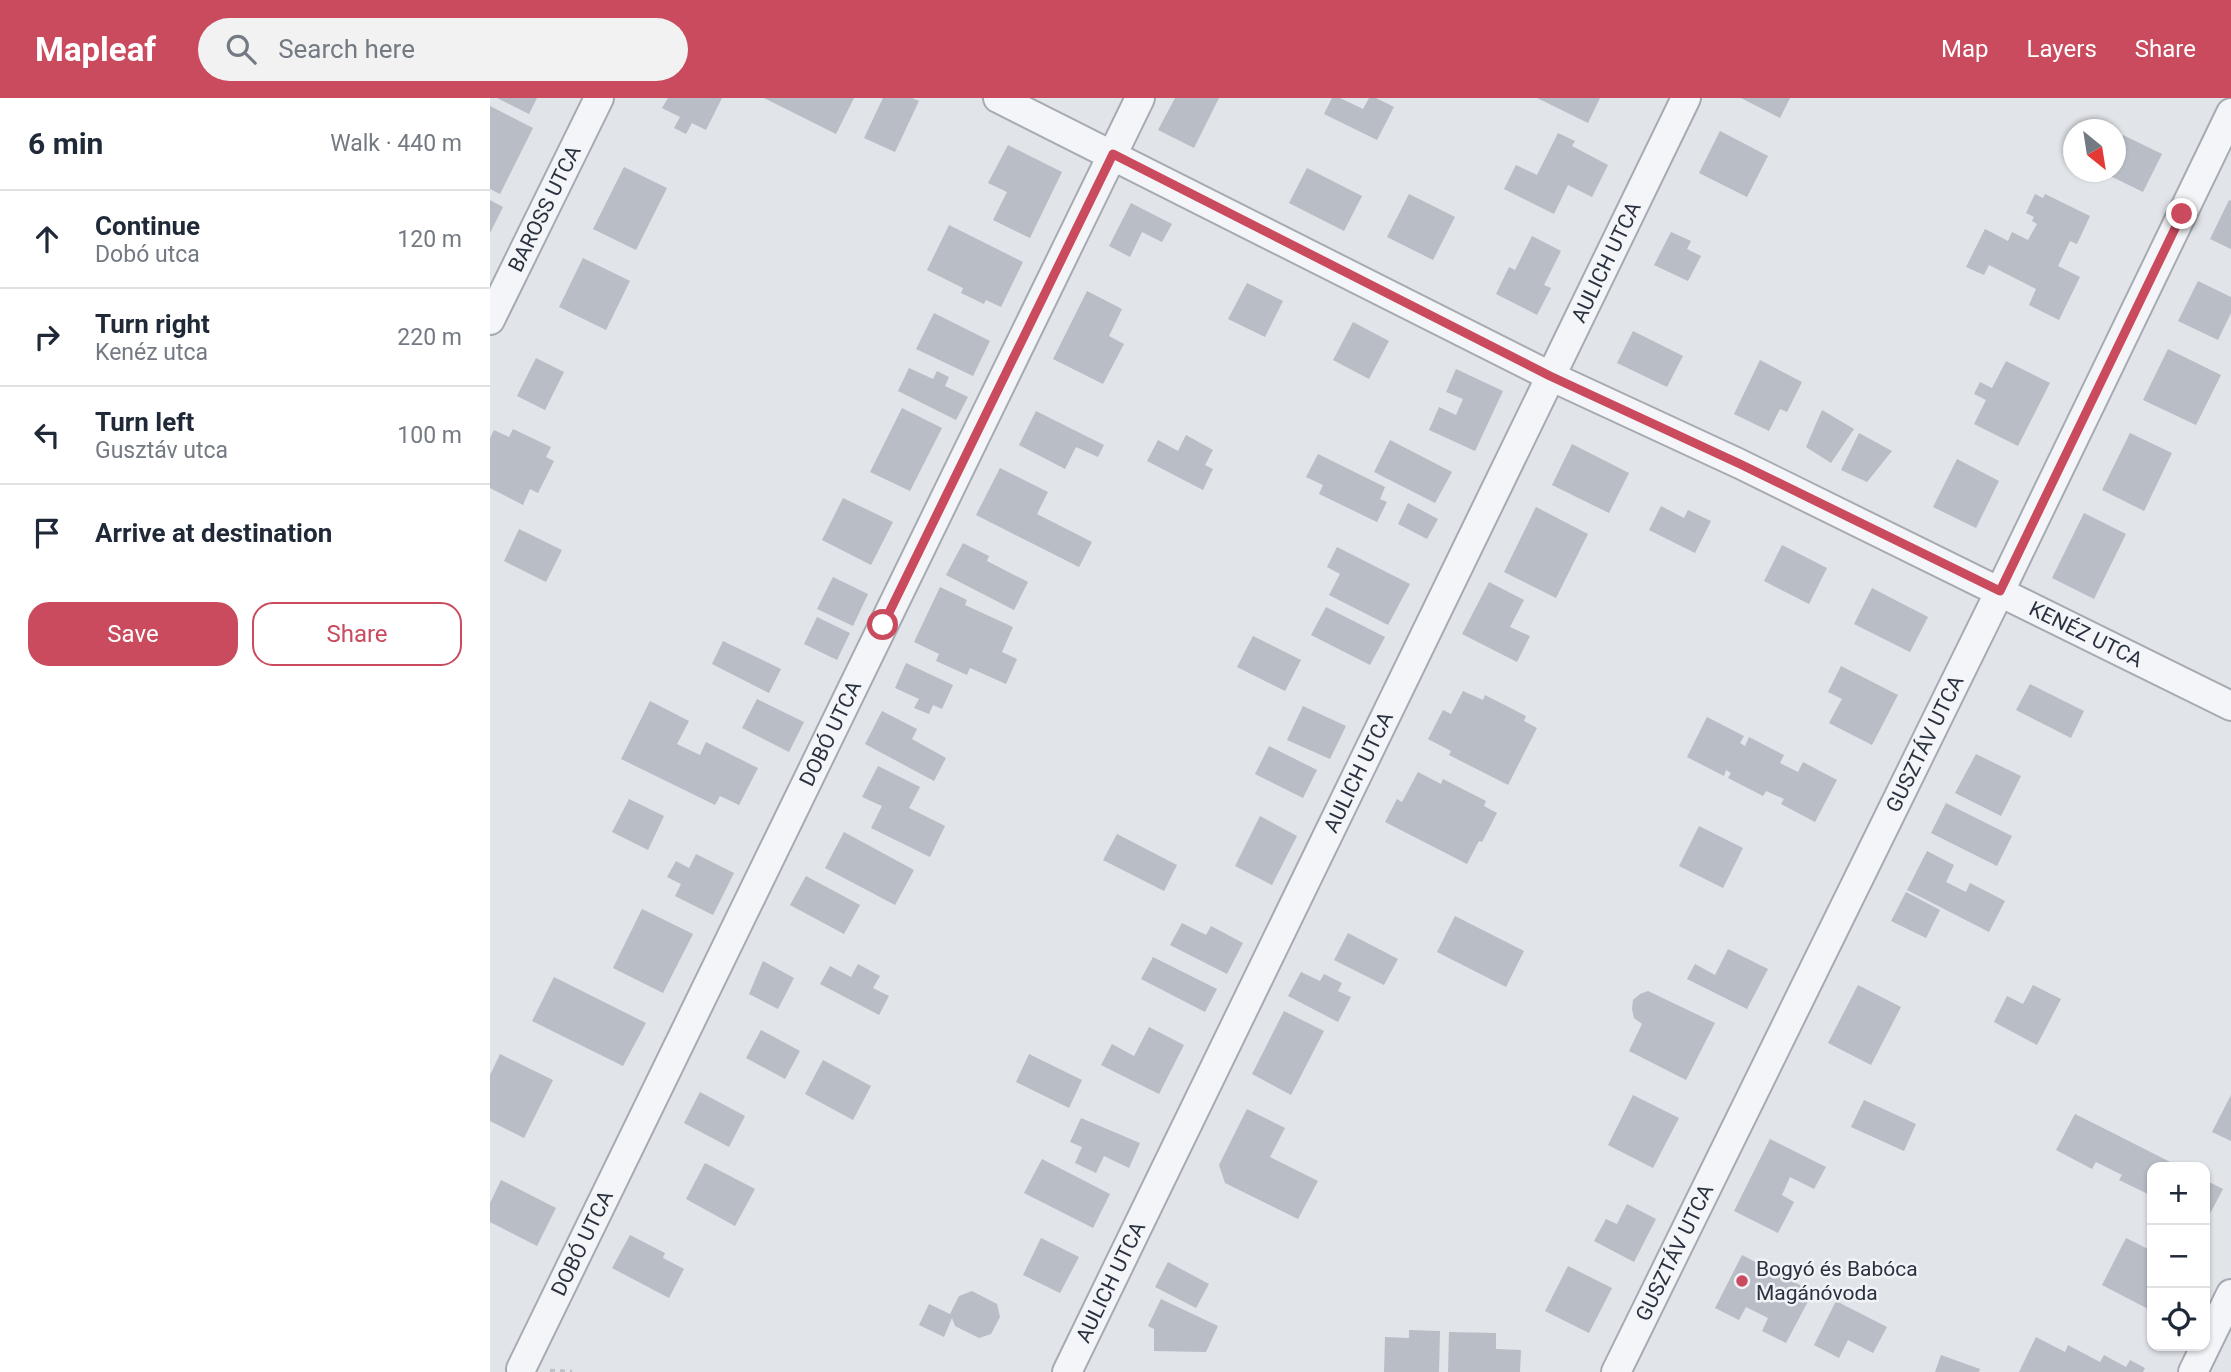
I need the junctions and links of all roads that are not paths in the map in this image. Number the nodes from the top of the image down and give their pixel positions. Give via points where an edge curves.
1 (599, 98) edge
2 (999, 98) edge
3 (1140, 98) edge
4 (1686, 98) edge
5 (2231, 113) edge
6 (1113, 154) junction
7 (490, 320) edge
8 (1550, 376) junction
9 (2000, 591) junction
10 (2231, 706) edge
11 (2231, 1294) edge
12 (521, 1369) dead end
13 (1067, 1372) edge
14 (1616, 1372) edge
15 (2193, 1372) edge

1 - 7 street, BAROSS UTCA
2 - 6 street, KENÉZ UTCA
3 - 6 street, DOBÓ UTCA
4 - 8 street, AULICH UTCA
5 - 9 street, GUSZTÁV UTCA
6 - 8 street, KENÉZ UTCA
6 - 12 street, DOBÓ UTCA
8 - 9 street, KENÉZ UTCA
8 - 13 street, AULICH UTCA
9 - 10 street, KENÉZ UTCA
9 - 14 street, GUSZTÁV UTCA
11 - 15 street

